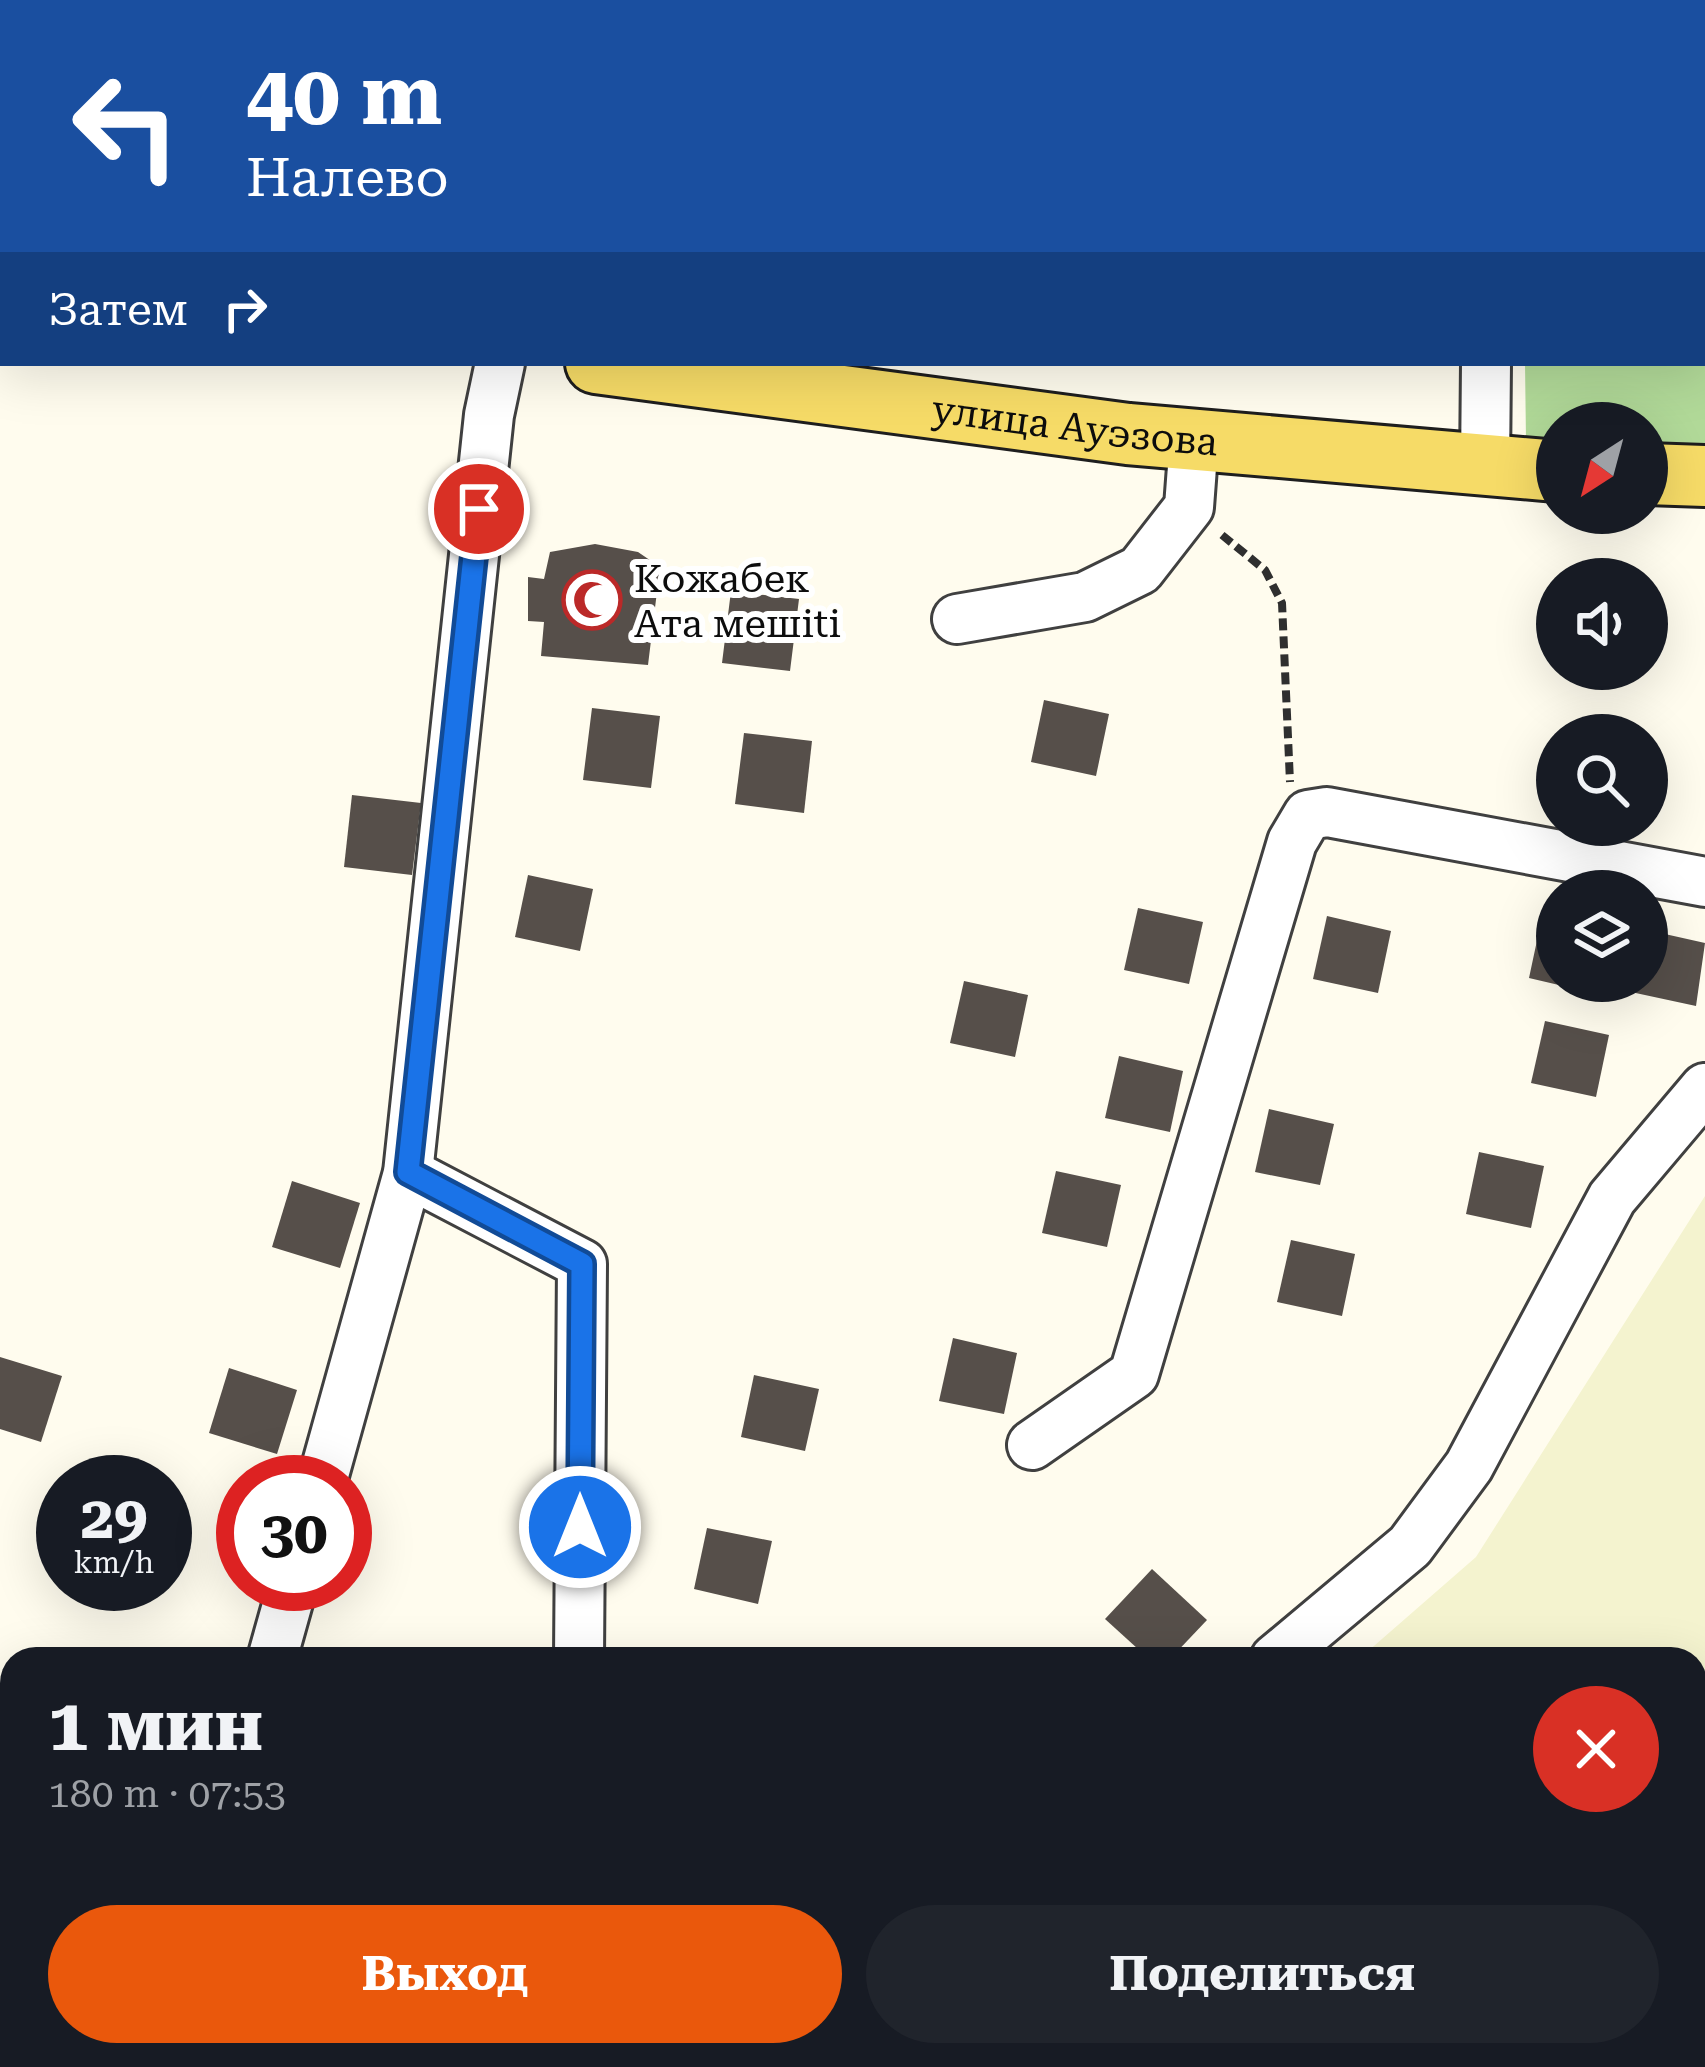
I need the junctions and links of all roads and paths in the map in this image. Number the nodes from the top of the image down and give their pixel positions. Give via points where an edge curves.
1 (499, 366) edge
2 (619, 366) edge
3 (1486, 366) edge
4 (1194, 440) junction
5 (1485, 468) junction
6 (1536, 470) edge
7 (1668, 475) edge
8 (1705, 476) edge
9 (1189, 507) junction
10 (957, 619) dead end
11 (1308, 815) junction
12 (1705, 882) edge
13 (1705, 1088) edge
14 (408, 1172) junction
15 (1032, 1445) dead end
16 (329, 1455) edge
17 (285, 1611) edge
18 (275, 1647) edge
19 (579, 1647) edge
20 (1289, 1647) edge

1 - 14 street
2 - 4 main road, улица Ауэзова
3 - 5 street
4 - 5 main road, улица Ауэзова
4 - 9 street
5 - 6 main road, улица Ауэзова
7 - 8 main road
9 - 10 street via 1140,570 1085,597
9 - 11 path via 1265,570 1282,603 1286,752 1290,784
11 - 12 street via 1327,812
11 - 15 street via 1292,842 1134,1375
13 - 20 street via 1612,1198 1469,1466 1410,1546
14 - 16 street
14 - 19 street via 582,1264
17 - 18 street

